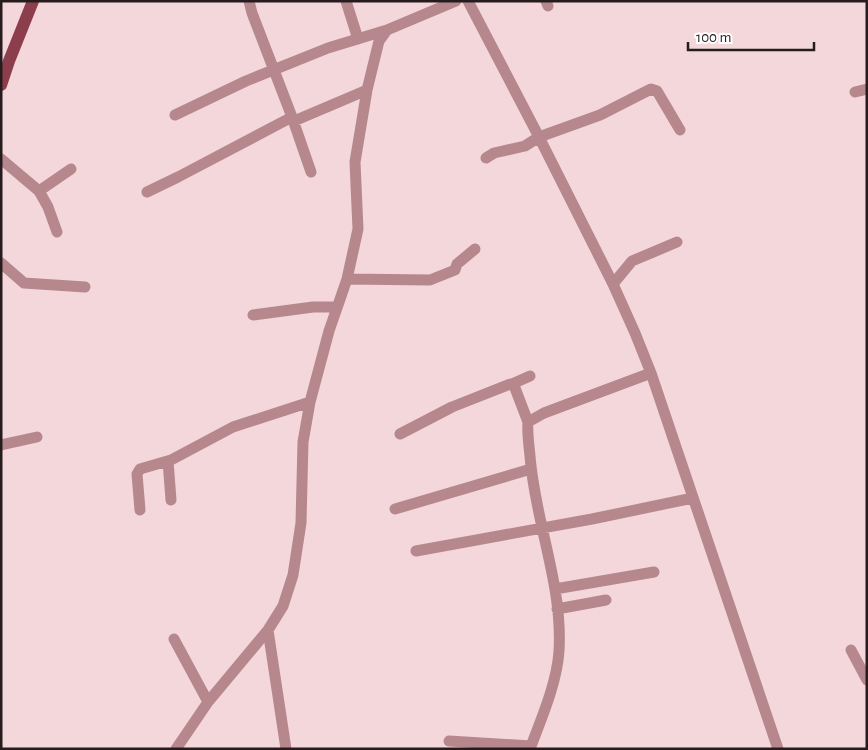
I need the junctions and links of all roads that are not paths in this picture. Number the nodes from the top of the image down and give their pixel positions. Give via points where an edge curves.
1 (33, 1) edge
2 (249, 1) edge
3 (346, 1) edge
4 (456, 1) edge
5 (468, 1) edge
6 (387, 30) junction
7 (358, 39) junction
8 (275, 70) junction
9 (1, 85) edge
10 (867, 89) edge
11 (366, 90) junction
12 (855, 92) dead end
13 (175, 115) dead end
14 (293, 119) junction
15 (680, 130) dead end
16 (539, 138) junction
17 (486, 158) dead end
18 (1, 159) edge
19 (70, 169) dead end
20 (311, 172) dead end
21 (39, 191) junction
22 (147, 192) dead end
23 (57, 232) dead end
24 (677, 242) dead end
25 (475, 249) dead end
26 (1, 263) edge
27 (347, 279) junction
28 (613, 284) junction
29 (85, 287) dead end
30 (336, 307) junction
31 (253, 315) dead end
32 (650, 373) junction
33 (530, 376) dead end
34 (512, 384) junction
35 (310, 402) junction
36 (528, 422) junction
37 (400, 434) dead end
38 (37, 437) dead end
39 (1, 445) edge
40 (168, 461) junction
41 (531, 469) junction
42 (693, 498) junction
43 (170, 500) dead end
44 (395, 509) dead end
45 (140, 510) dead end
46 (541, 528) junction
47 (416, 551) dead end
48 (654, 572) dead end
49 (555, 589) junction
50 (606, 600) dead end
51 (557, 609) junction
52 (268, 630) junction
53 (174, 639) dead end
54 (851, 650) dead end
55 (867, 680) edge
56 (208, 702) junction
57 (449, 741) dead end
58 (530, 748) edge
59 (176, 749) edge
60 (286, 749) edge
61 (778, 749) edge

1 - 9 main road
2 - 8 street
3 - 7 street
4 - 6 street
5 - 16 street
6 - 7 street
6 - 11 street via 379,42
7 - 8 street
8 - 13 street
8 - 14 street
10 - 12 street
11 - 14 street
11 - 27 street via 355,162 358,229
14 - 20 street
14 - 22 street
15 - 16 street via 656,91 651,89 600,116
16 - 17 street via 525,146
16 - 28 street
18 - 21 street
19 - 21 street
21 - 23 street
24 - 28 street via 632,261
25 - 27 street via 455,270 430,280
26 - 29 street via 24,283
27 - 30 street
28 - 32 street
30 - 31 street via 305,307
30 - 35 street
32 - 36 street
32 - 42 street
33 - 34 street
34 - 36 street
34 - 37 street via 452,406
35 - 40 street via 233,427
35 - 52 street via 303,442 301,523 293,575 283,606
36 - 41 street
38 - 39 street
40 - 43 street
40 - 45 street via 138,471
41 - 44 street
41 - 46 street
42 - 46 street
42 - 61 street
46 - 47 street
46 - 49 street
48 - 49 street
49 - 51 street
50 - 51 street
51 - 58 street via 557,671
52 - 56 street
52 - 60 street
53 - 56 street
54 - 55 street
56 - 59 street
57 - 58 street

